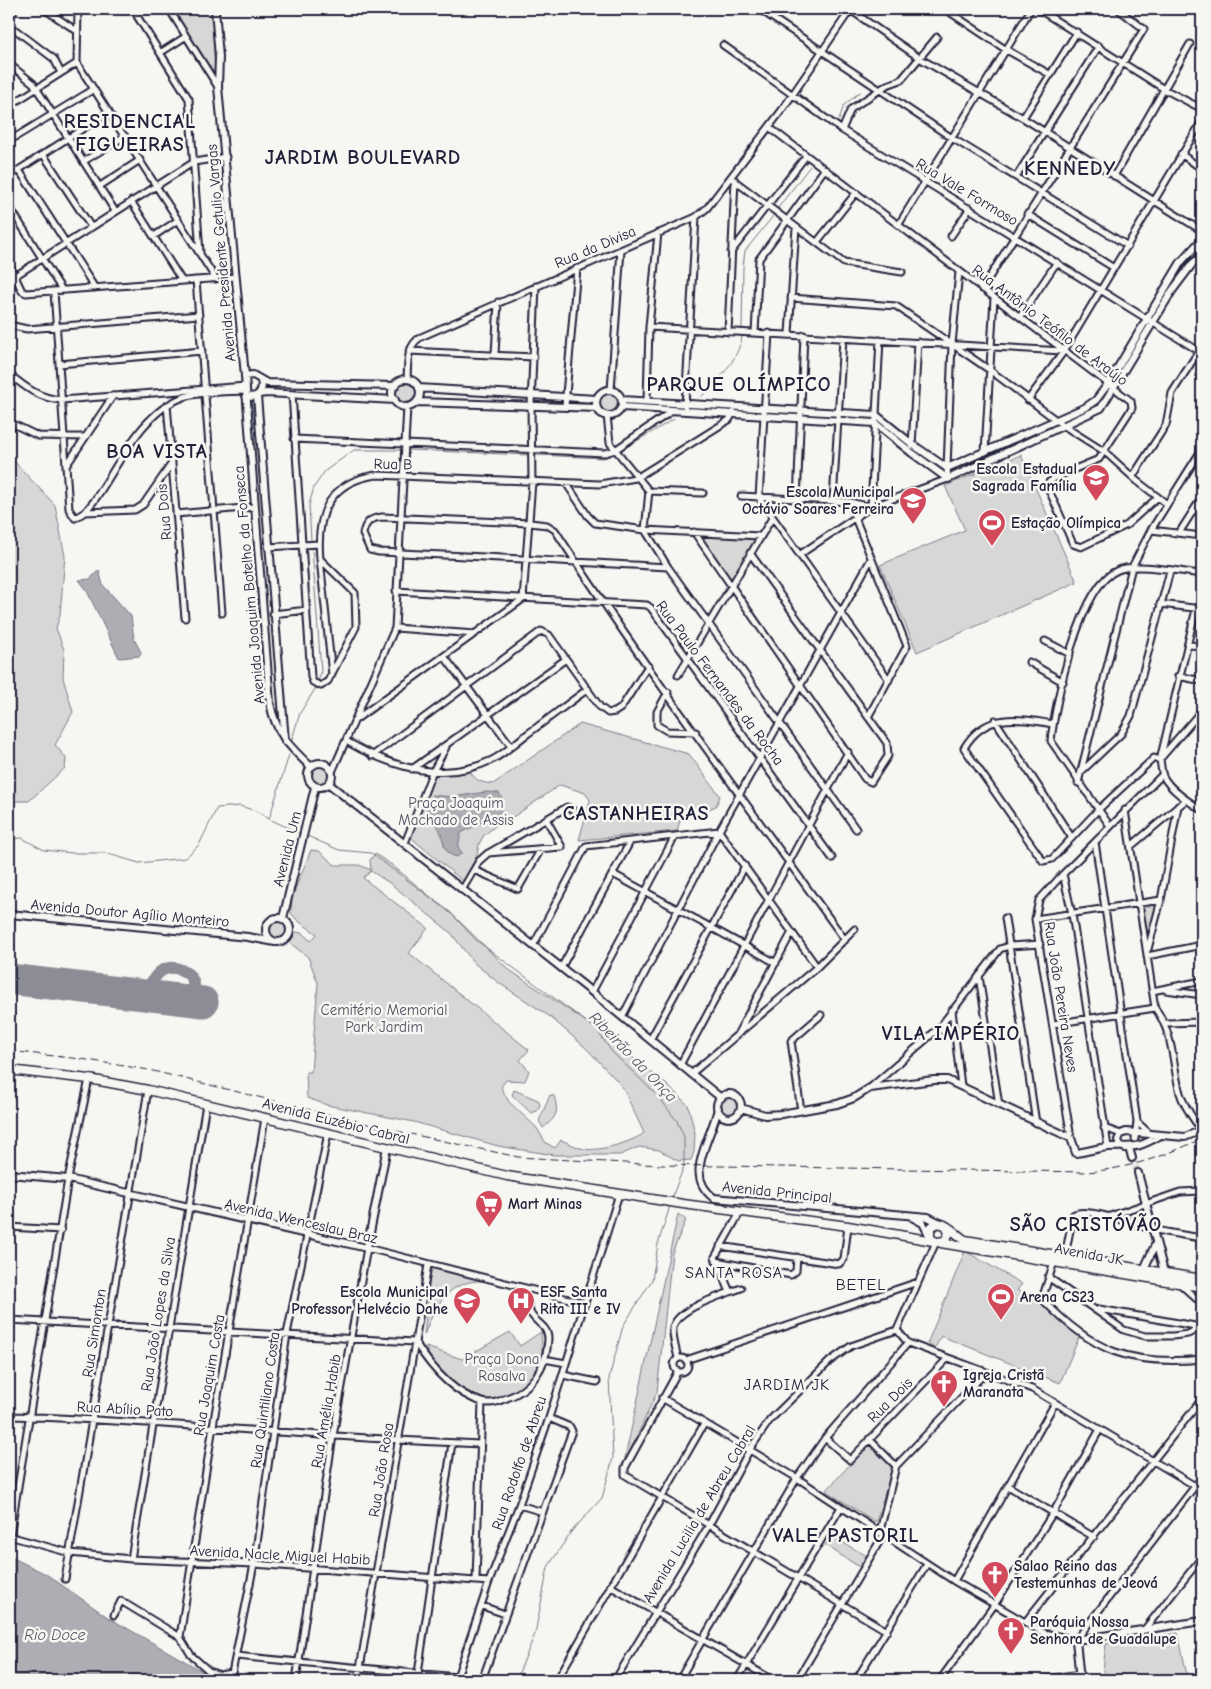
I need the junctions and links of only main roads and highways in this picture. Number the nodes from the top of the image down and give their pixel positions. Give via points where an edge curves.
1 (10, 1070) edge
2 (656, 1200) joint
3 (947, 1227) junction
4 (915, 1237) junction
5 (933, 1238) junction
6 (1146, 1266) junction
7 (1164, 1270) junction
8 (1144, 1277) junction
9 (1202, 1279) edge
10 (1162, 1281) junction
11 (1202, 1287) edge

1 - 2 main road, Avenida Euzébio Cabral via 148,1090 507,1176
2 - 4 main road, Avenida JK
3 - 5 main road via 948,1238
3 - 5 main road, Avenida JK via 937,1223 930,1228
3 - 6 main road, Avenida JK via 965,1240
4 - 5 main road, Avenida JK
4 - 5 main road
5 - 8 main road, Avenida JK
6 - 7 main road, Avenida JK
6 - 8 main road
7 - 9 main road, Avenida JK
7 - 10 main road
8 - 10 main road, Avenida JK
10 - 11 main road, Avenida JK

